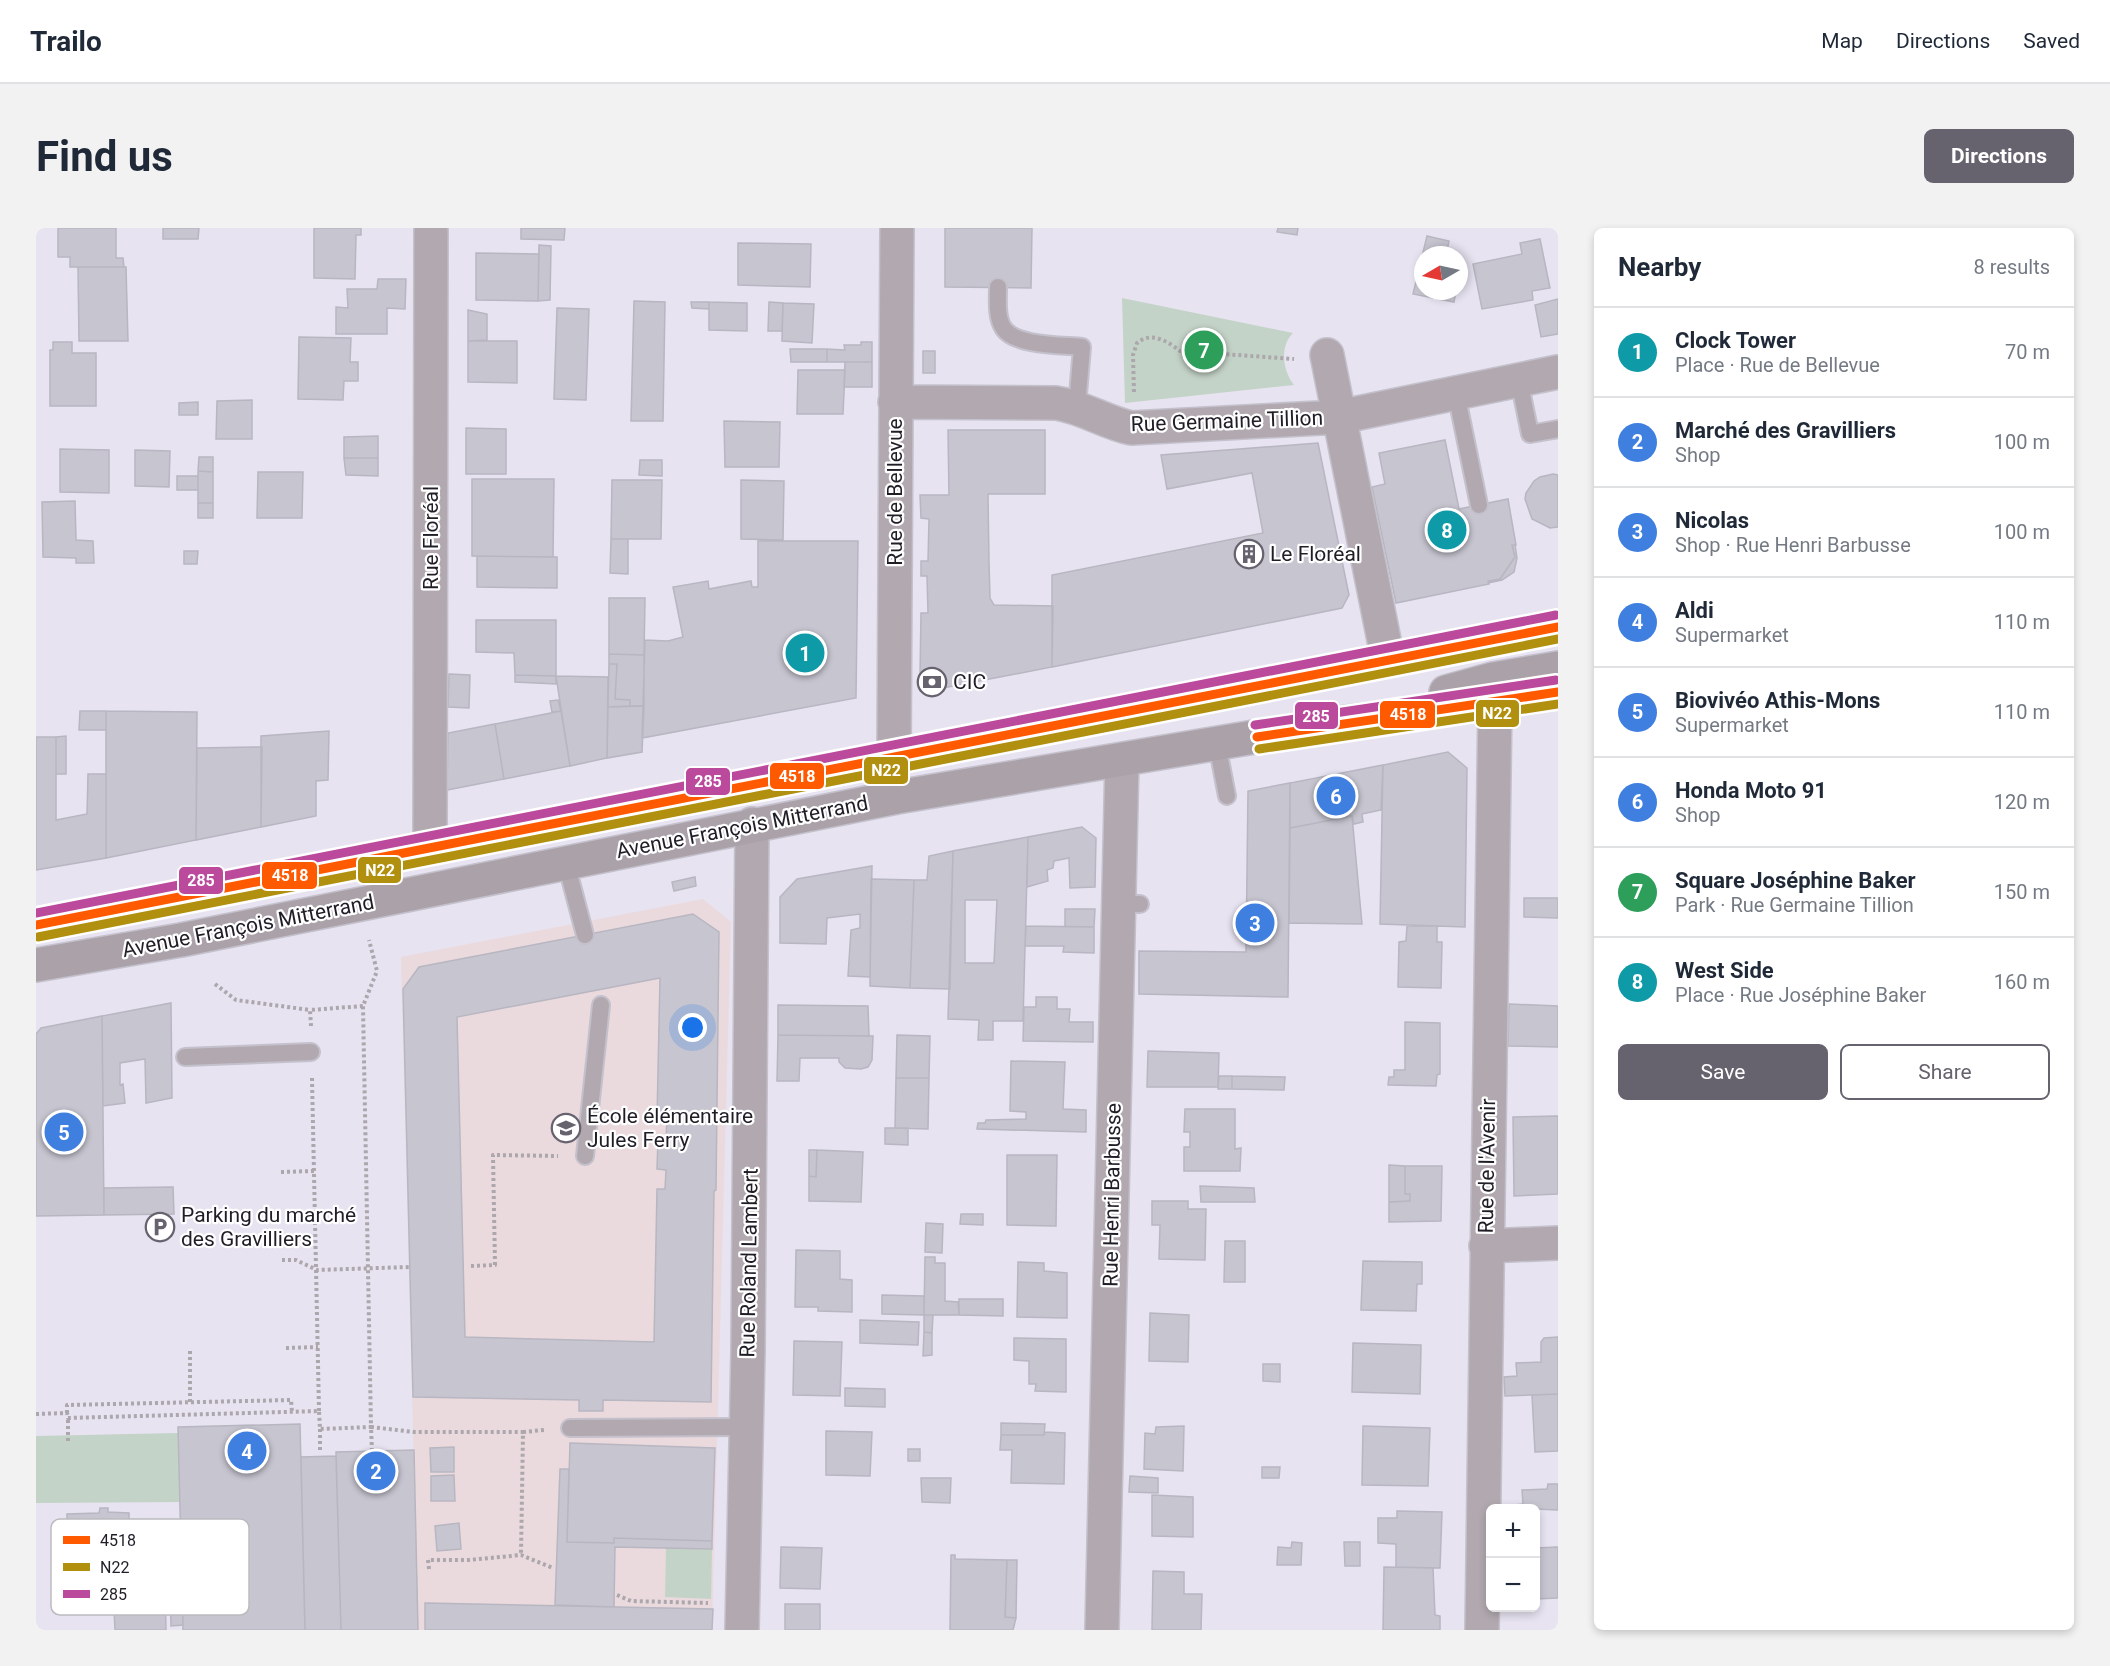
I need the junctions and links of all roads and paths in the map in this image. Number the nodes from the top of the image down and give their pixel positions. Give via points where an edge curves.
1 (431, 228) edge
2 (897, 228) edge
3 (998, 287) dead end
4 (1327, 355) joint
5 (1558, 372) edge
6 (1519, 380) junction
7 (1456, 393) junction
8 (896, 402) junction
9 (1077, 406) junction
10 (1339, 417) junction
11 (1135, 428) junction
12 (1558, 429) edge
13 (1479, 505) dead end
14 (1558, 627) edge
15 (1388, 660) junction
16 (1558, 668) edge
17 (1558, 692) edge
18 (1495, 703) junction
19 (1332, 724) junction
20 (1217, 744) junction
21 (894, 757) junction
22 (1122, 760) junction
23 (1227, 796) dead end
24 (752, 824) junction
25 (430, 848) junction
26 (566, 863) junction
27 (359, 904) junction
28 (36, 925) edge
29 (585, 935) dead end
30 (36, 965) edge
31 (215, 984) dead end
32 (601, 1005) dead end
33 (363, 1006) junction
34 (310, 1010) junction
35 (311, 1052) junction
36 (185, 1057) dead end
37 (585, 1156) joint
38 (314, 1171) junction
39 (281, 1172) dead end
40 (1558, 1243) edge
41 (1486, 1246) junction
42 (282, 1260) dead end
43 (471, 1266) dead end
44 (410, 1267) dead end
45 (368, 1269) junction
46 (317, 1270) junction
47 (318, 1347) junction
48 (286, 1348) dead end
49 (190, 1349) dead end
50 (190, 1402) junction
51 (319, 1411) junction
52 (292, 1412) junction
53 (36, 1414) edge
54 (68, 1416) junction
55 (746, 1427) junction
56 (372, 1428) junction
57 (570, 1428) dead end
58 (320, 1429) junction
59 (68, 1442) dead end
60 (372, 1451) dead end
61 (320, 1453) dead end
62 (521, 1555) junction
63 (553, 1568) dead end
64 (429, 1569) dead end
65 (617, 1595) dead end
66 (713, 1604) dead end
67 (742, 1630) edge
68 (1102, 1630) edge
69 (1482, 1630) edge

1 - 25 street, Rue Floréal
2 - 8 street, Rue de Bellevue
3 - 9 lane via 1000,320 1011,336 1082,347
4 - 10 street
4 - 11 path via 1285,359 1226,355 1180,351 1157,338 1140,340 1133,355
5 - 6 street, Rue Germaine Tillion
6 - 7 street, Rue Germaine Tillion
6 - 12 lane via 1530,434
7 - 10 street, Rue Germaine Tillion
7 - 13 lane
8 - 9 street, Rue Germaine Tillion
8 - 21 street, Rue de Bellevue
9 - 11 street, Rue Germaine Tillion via 1114,424
10 - 11 street, Rue Germaine Tillion
10 - 15 street
14 - 15 main road, Avenue François Mitterrand
15 - 21 main road, Avenue François Mitterrand
16 - 19 main road via 1493,680
17 - 18 main road, Avenue François Mitterrand
18 - 19 main road, Avenue François Mitterrand
18 - 41 street, Rue de l'Avenir
19 - 20 main road, Avenue François Mitterrand
20 - 22 main road, Avenue François Mitterrand
20 - 23 lane
21 - 25 main road, Avenue François Mitterrand
22 - 24 main road, Avenue François Mitterrand
22 - 68 street, Rue Henri Barbusse via 1129,904
24 - 26 main road, Avenue François Mitterrand
24 - 55 street, Rue Roland Lambert
25 - 28 main road, Avenue François Mitterrand
26 - 27 main road, Avenue François Mitterrand
26 - 29 lane
27 - 30 main road, Avenue François Mitterrand
27 - 33 path via 377,971
31 - 34 path via 236,1000
32 - 37 lane
33 - 34 path
33 - 45 path
34 - 35 path
35 - 36 lane
35 - 38 path
37 - 43 path via 493,1155 495,1265
38 - 39 path
38 - 46 path
40 - 41 street
41 - 69 street, Rue de l'Avenir
42 - 46 path via 296,1260
44 - 45 path
45 - 46 path
45 - 56 path
46 - 47 path
47 - 48 path
47 - 51 path
49 - 50 path
50 - 52 path via 291,1400
50 - 54 path via 67,1405
51 - 52 path
51 - 58 path
52 - 54 path
53 - 54 path
54 - 59 path
55 - 57 lane
55 - 67 street, Rue Roland Lambert
56 - 58 path
56 - 60 path
56 - 62 path via 524,1432
58 - 61 path
62 - 63 path
62 - 64 path via 428,1560
65 - 66 path via 631,1601

